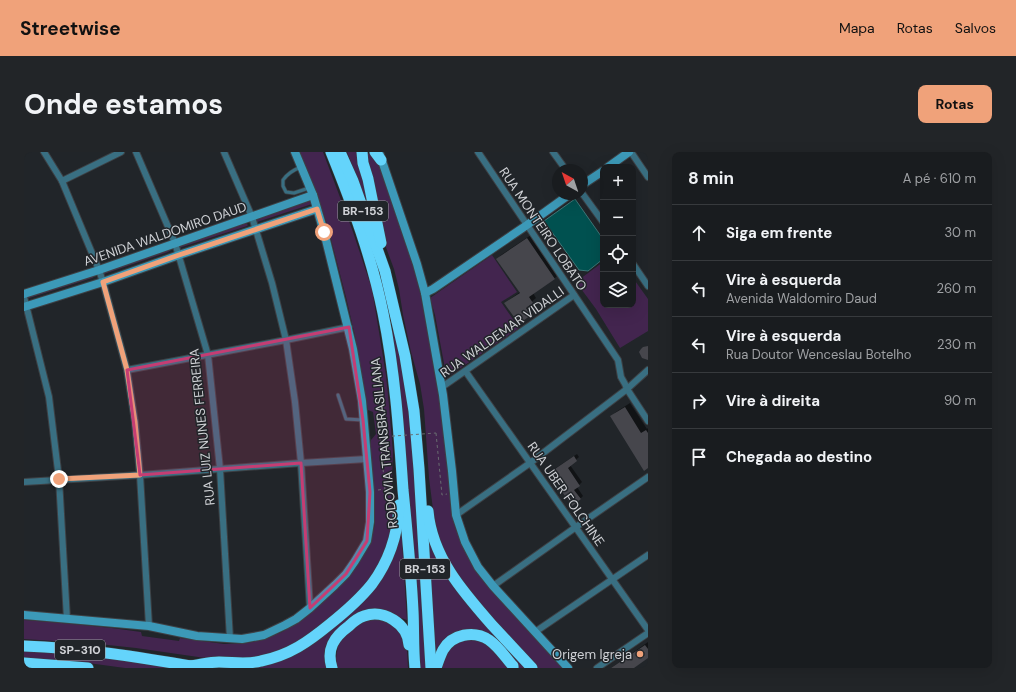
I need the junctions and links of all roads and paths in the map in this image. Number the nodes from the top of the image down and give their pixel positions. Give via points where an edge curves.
1 (44, 152) edge
2 (122, 152) edge
3 (136, 152) edge
4 (224, 152) edge
5 (295, 152) edge
6 (331, 152) edge
7 (340, 152) edge
8 (478, 152) edge
9 (553, 152) edge
10 (630, 152) edge
11 (364, 154) edge
12 (378, 155) edge
13 (562, 164) edge
14 (612, 164) edge
15 (301, 167) junction
16 (600, 172) edge
17 (648, 177) edge
18 (62, 181) junction
19 (588, 181) edge
20 (312, 192) junction
21 (562, 200) edge
22 (587, 200) edge
23 (317, 209) junction
24 (252, 217) junction
25 (600, 218) edge
26 (527, 225) junction
27 (256, 230) junction
28 (175, 243) junction
29 (179, 255) junction
30 (636, 268) edge
31 (99, 270) junction
32 (385, 271) junction
33 (103, 282) junction
34 (648, 286) edge
35 (425, 293) junction
36 (24, 294) edge
37 (574, 295) junction
38 (24, 297) edge
39 (25, 307) edge
40 (348, 327) junction
41 (286, 340) junction
42 (208, 355) junction
43 (127, 370) junction
44 (648, 370) edge
45 (466, 372) junction
46 (442, 387) junction
47 (627, 390) junction
48 (338, 395) dead end
49 (363, 420) junction
50 (648, 421) edge
51 (367, 460) junction
52 (301, 463) junction
53 (530, 464) junction
54 (220, 469) junction
55 (419, 469) junction
56 (140, 475) junction
57 (648, 477) edge
58 (402, 478) junction
59 (59, 479) junction
60 (24, 482) edge
61 (385, 489) dead end
62 (442, 495) dead end
63 (456, 515) junction
64 (576, 527) junction
65 (648, 555) edge
66 (613, 579) junction
67 (493, 586) junction
68 (310, 608) junction
69 (24, 615) edge
70 (67, 618) junction
71 (149, 626) junction
72 (648, 630) edge
73 (535, 632) junction
74 (648, 633) edge
75 (230, 639) junction
76 (24, 646) edge
77 (414, 651) junction
78 (24, 664) edge
79 (189, 666) junction
80 (88, 668) edge
81 (203, 668) edge
82 (332, 668) edge
83 (415, 668) edge
84 (431, 668) edge
85 (436, 668) edge
86 (513, 668) edge
87 (532, 668) edge
88 (568, 668) edge
89 (597, 668) edge

1 - 18 street
2 - 18 street
3 - 28 street, RUA LUIZ NUNES FERREIRA
4 - 24 street
5 - 15 main road
6 - 58 highway, RODOVIA TRANSBRASILIANA / BR-153 via 374,274 383,313 395,386
7 - 32 highway, BR-153
8 - 26 street, RUA MONTEIRO LOBATO
9 - 13 street
10 - 14 main road
10 - 17 street
11 - 32 highway via 386,261
12 - 35 main road
15 - 20 main road
15 - 20 lane via 288,174 283,180 283,186 286,192
16 - 19 main road
18 - 31 street
20 - 23 main road
20 - 24 main road, AVENIDA WALDOMIRO DAUD
21 - 26 main road
22 - 25 street
23 - 27 main road, AVENIDA WALDOMIRO DAUD
23 - 40 main road
24 - 27 street
24 - 28 main road, AVENIDA WALDOMIRO DAUD
26 - 35 main road
26 - 37 street, RUA MONTEIRO LOBATO
27 - 29 main road, AVENIDA WALDOMIRO DAUD
27 - 41 street
28 - 29 street, RUA LUIZ NUNES FERREIRA
28 - 31 main road, AVENIDA WALDOMIRO DAUD
29 - 33 main road, AVENIDA WALDOMIRO DAUD
29 - 42 street, RUA LUIZ NUNES FERREIRA
30 - 34 street
31 - 33 street
31 - 36 main road, AVENIDA WALDOMIRO DAUD
32 - 55 highway, BR-153 via 405,356 414,411
33 - 39 main road, AVENIDA WALDOMIRO DAUD
33 - 43 street
35 - 46 main road
37 - 45 street, RUA WALDEMAR VIDALLI
37 - 47 street, RUA MONTEIRO LOBATO via 618,360 621,377
38 - 39 street
39 - 59 street via 49,397
40 - 41 street
40 - 49 main road via 362,401
41 - 42 street
41 - 52 street
42 - 43 street
42 - 54 street, RUA LUIZ NUNES FERREIRA
43 - 56 street
44 - 47 street
45 - 46 street, RUA WALDEMAR VIDALLI
45 - 53 street, RUA UBER FOLCHINE
46 - 63 main road
47 - 50 street, RUA MONTEIRO LOBATO
47 - 53 street
48 - 49 lane via 346,419
49 - 51 main road
51 - 52 street
51 - 68 main road via 370,492 367,541 346,574
52 - 54 street
52 - 68 street
53 - 63 street
53 - 64 street, RUA UBER FOLCHINE
54 - 56 street
54 - 75 street, RUA LUIZ NUNES FERREIRA
55 - 84 highway, BR-153
55 - 87 highway via 427,492 429,522 436,545 453,578
56 - 59 street
56 - 71 street
57 - 64 street
58 - 77 highway, RODOVIA TRANSBRASILIANA / BR-153
58 - 79 highway via 396,529 381,569 355,602 334,621 297,649 260,662 219,662
59 - 60 street
59 - 70 street
61 - 62 path, bridge via 380,437 436,433
63 - 67 main road via 465,542
64 - 66 street, RUA UBER FOLCHINE
64 - 67 street
65 - 66 street
66 - 72 street, RUA UBER FOLCHINE
66 - 73 street
67 - 73 main road
68 - 75 main road via 285,626 264,635 242,640
69 - 70 main road
70 - 71 main road
71 - 75 main road via 197,636
73 - 88 main road
74 - 89 street
76 - 79 highway, SP-310 via 97,652
77 - 82 highway via 409,646 404,630 396,622 386,616 365,616 356,620 336,637 331,647
77 - 83 highway, RODOVIA TRANSBRASILIANA / BR-153
78 - 80 highway, SP-310
79 - 81 highway, SP-310
85 - 86 highway via 443,649 452,640 471,634 489,640

